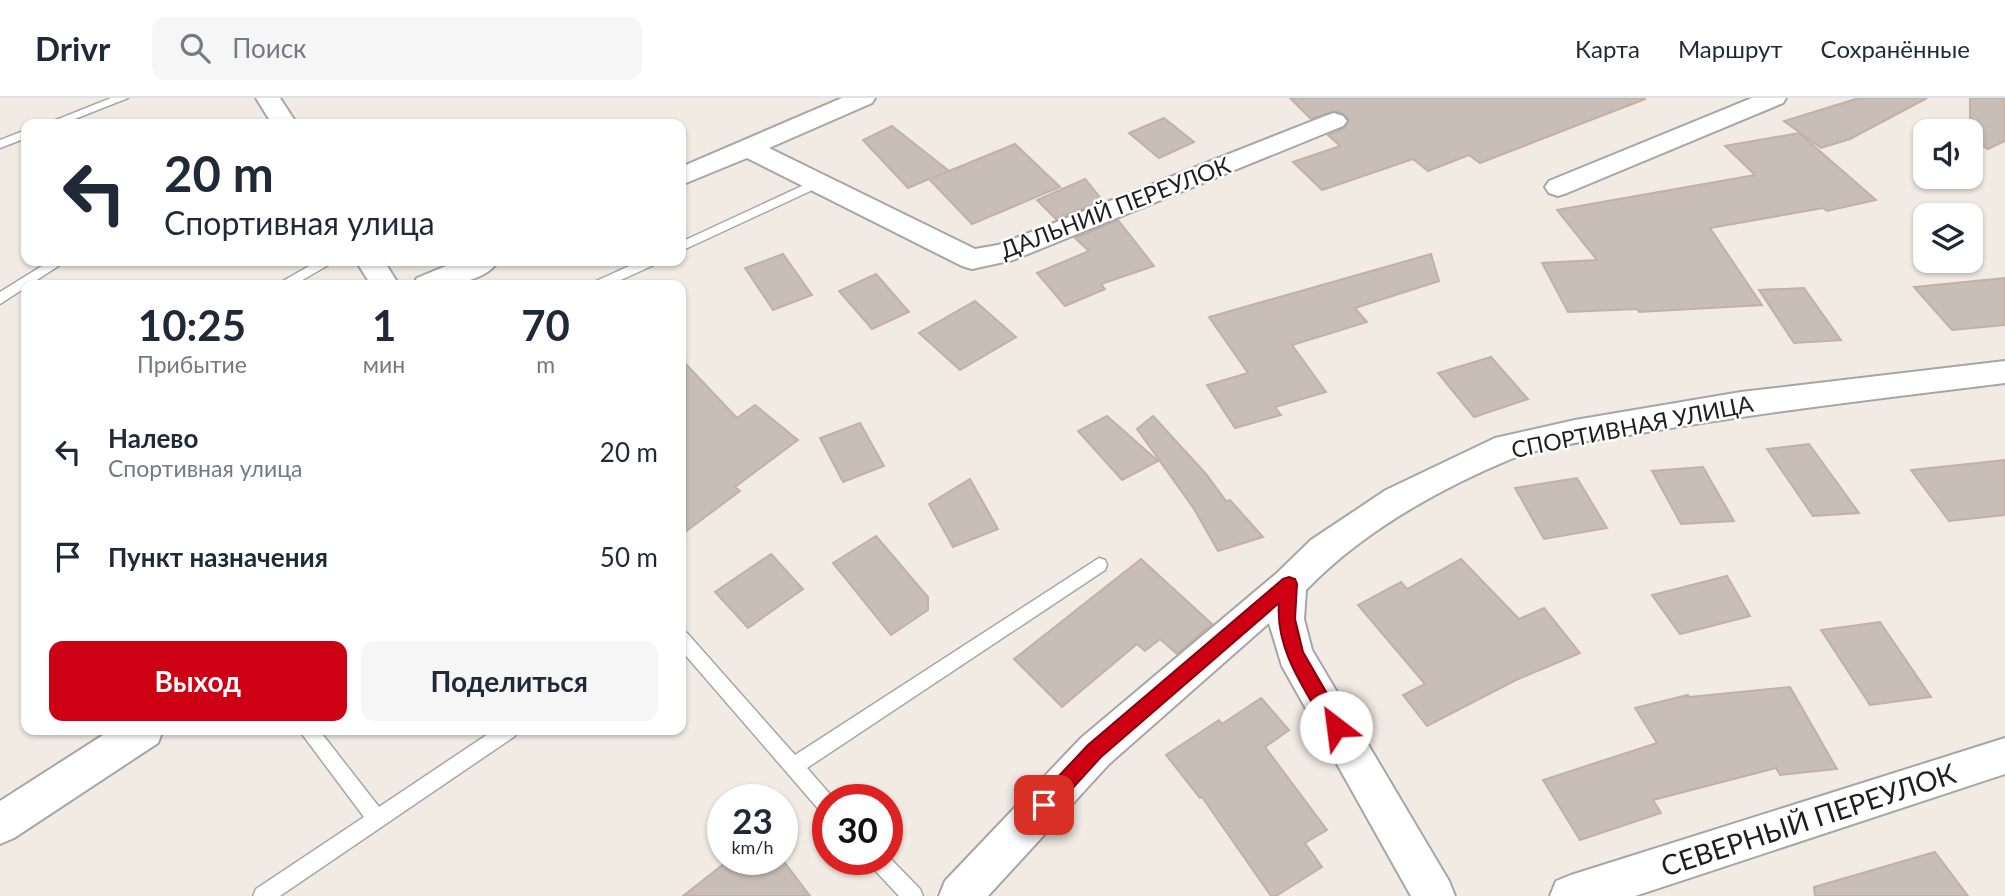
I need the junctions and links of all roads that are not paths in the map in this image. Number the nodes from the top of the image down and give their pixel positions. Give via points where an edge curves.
1 (122, 98) edge
2 (268, 98) edge
3 (863, 98) edge
4 (1774, 98) edge
5 (65, 119) edge
6 (281, 119) edge
7 (1334, 121) dead end
8 (21, 136) edge
9 (0, 144) edge
10 (748, 148) junction
11 (686, 175) edge
12 (817, 183) junction
13 (1558, 187) dead end
14 (686, 245) edge
15 (50, 266) edge
16 (319, 266) edge
17 (472, 266) edge
18 (641, 266) edge
19 (29, 280) edge
20 (293, 280) edge
21 (439, 280) edge
22 (610, 280) edge
23 (21, 285) edge
24 (0, 299) edge
25 (2005, 372) edge
26 (1099, 565) dead end
27 (1289, 584) junction
28 (686, 644) edge
29 (136, 735) edge
30 (312, 735) edge
31 (502, 735) edge
32 (2005, 755) edge
33 (792, 767) junction
34 (812, 789) edge
35 (377, 819) junction
36 (0, 824) edge
37 (893, 875) edge
38 (263, 896) edge
39 (913, 896) edge
40 (960, 896) edge
41 (1434, 896) edge
42 (1570, 896) edge

1 - 5 lane
2 - 6 street
3 - 10 street
4 - 13 street
7 - 12 street, ДАЛЬНИЙ ПЕРЕУЛОК via 1003,253 972,259
8 - 9 lane
10 - 11 street
10 - 12 street, ДАЛЬНИЙ ПЕРЕУЛОК
12 - 14 lane
15 - 19 lane
16 - 20 lane
17 - 21 street
18 - 22 lane
23 - 24 lane
25 - 27 street, СПОРТИВНАЯ УЛИЦА via 1741,404 1506,447 1398,500 1323,550
26 - 33 lane
27 - 40 street, СПОРТИВНАЯ УЛИЦА via 1094,751
27 - 41 street via 1286,619 1295,654
28 - 33 lane
29 - 36 street
30 - 35 lane
31 - 35 lane
32 - 42 street, СЕВЕРНЫЙ ПЕРЕУЛОК
33 - 34 lane
35 - 38 lane
37 - 39 lane

